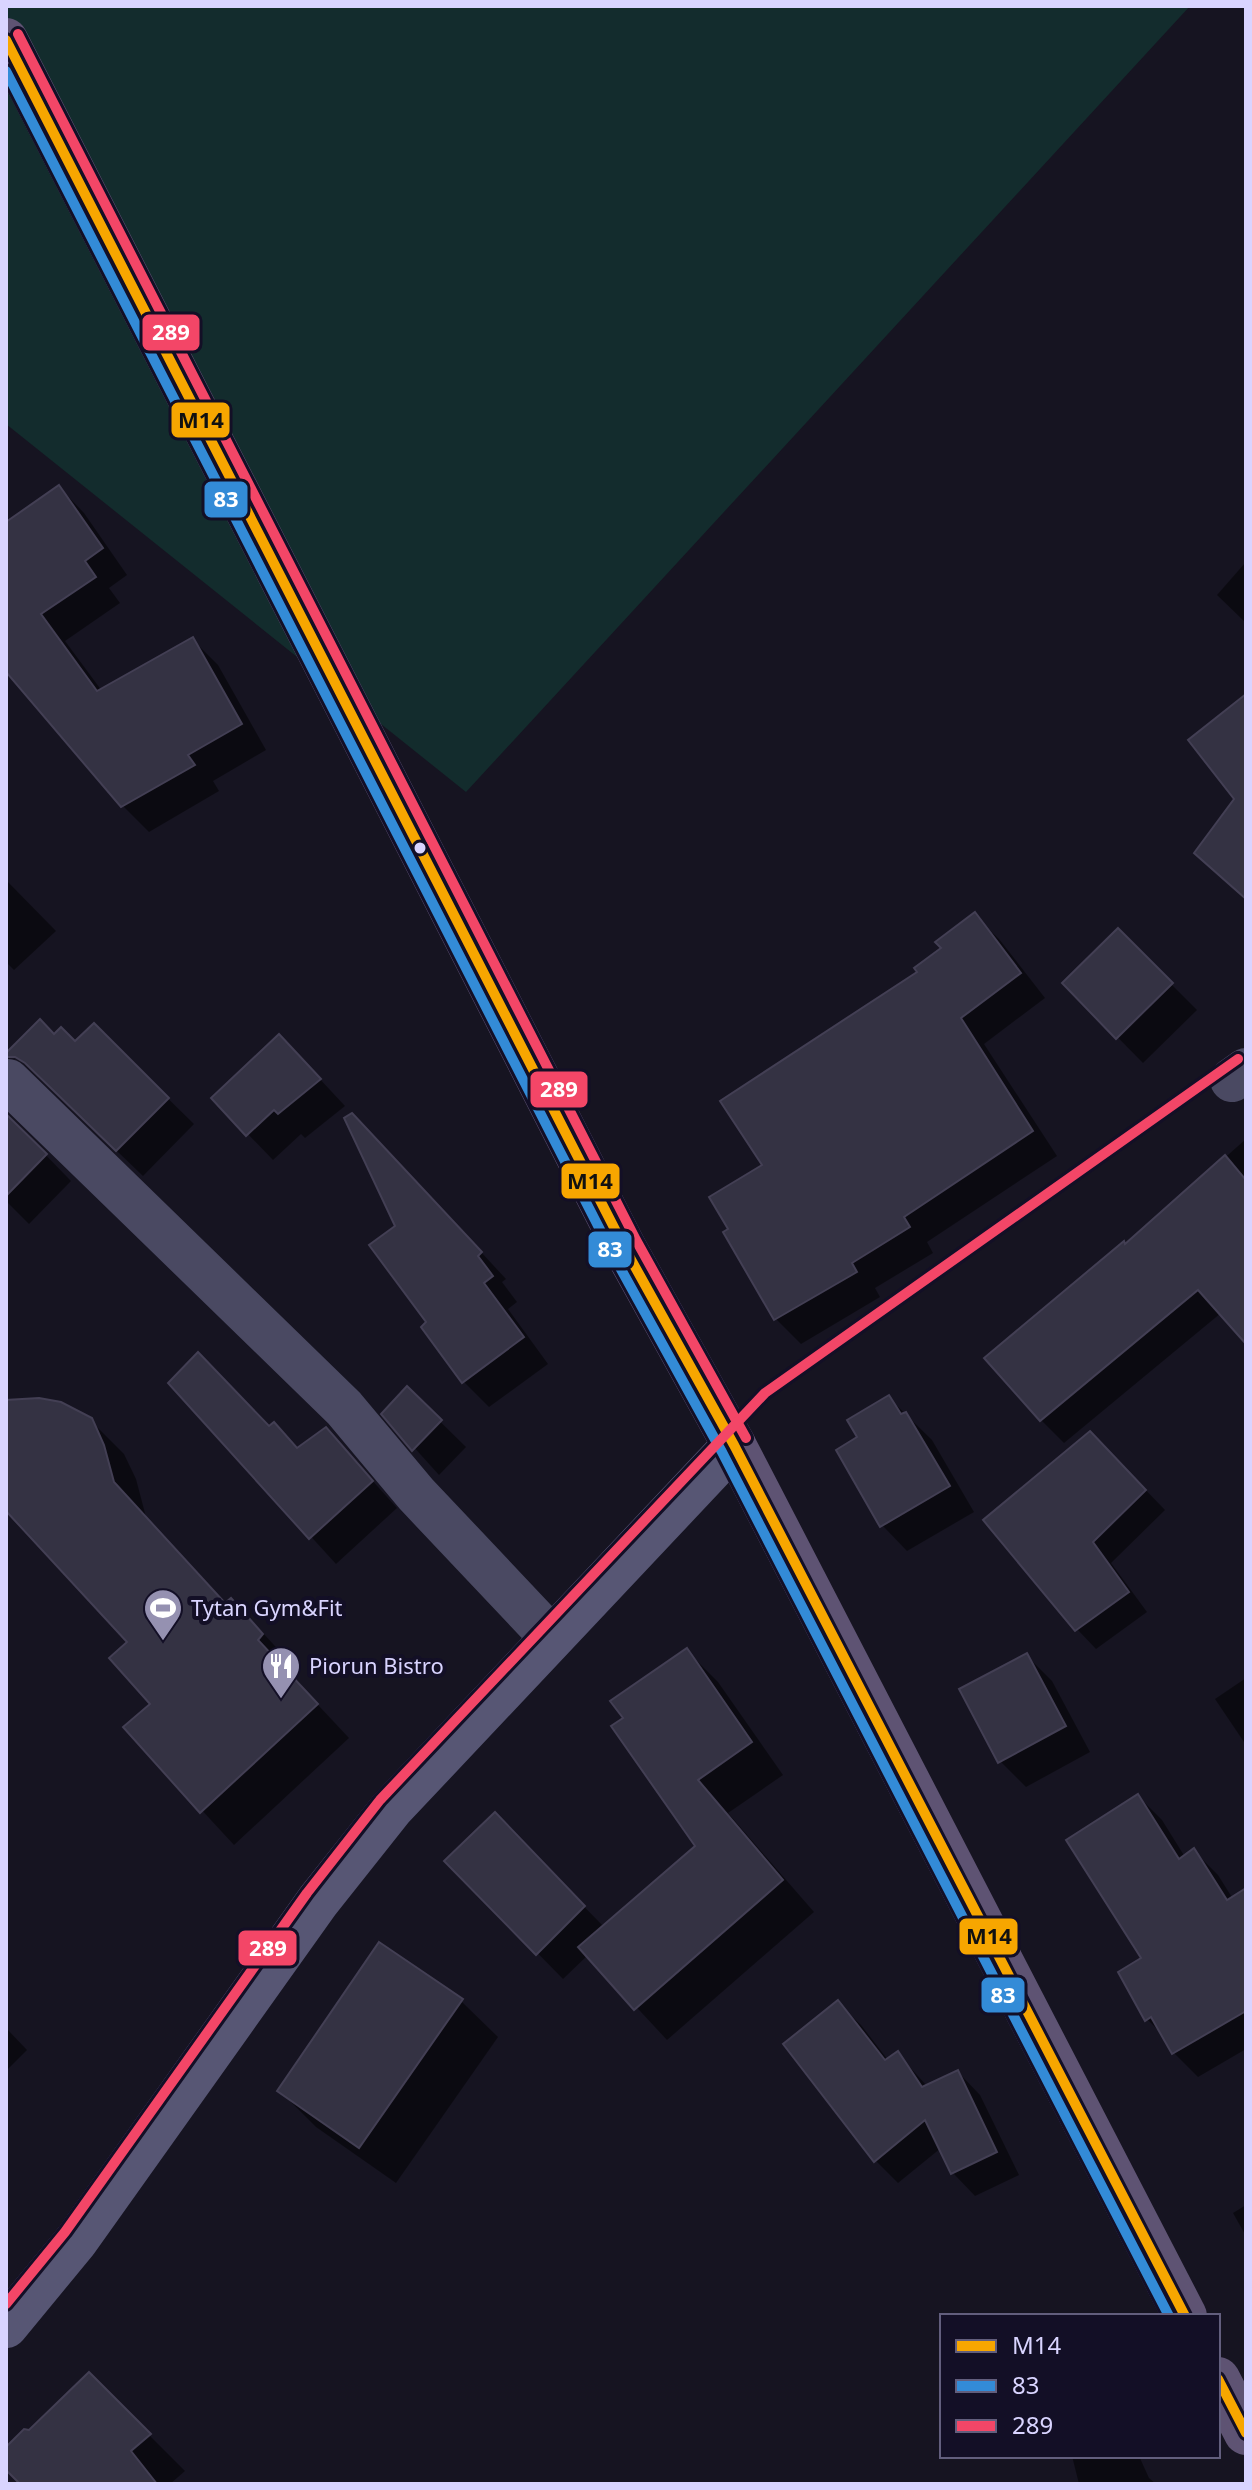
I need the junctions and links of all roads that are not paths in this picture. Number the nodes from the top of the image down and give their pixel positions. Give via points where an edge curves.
1 (6, 40) edge
2 (8, 1081) edge
3 (734, 1445) junction
4 (551, 1637) junction
5 (1184, 2314) edge
6 (6, 2326) edge
7 (1220, 2383) edge
8 (1246, 2433) edge

1 - 3 main road via 624,1247
2 - 4 street via 344,1408 416,1494
3 - 4 street
3 - 5 main road
4 - 6 street via 382,1820 318,1901 76,2241
7 - 8 main road

